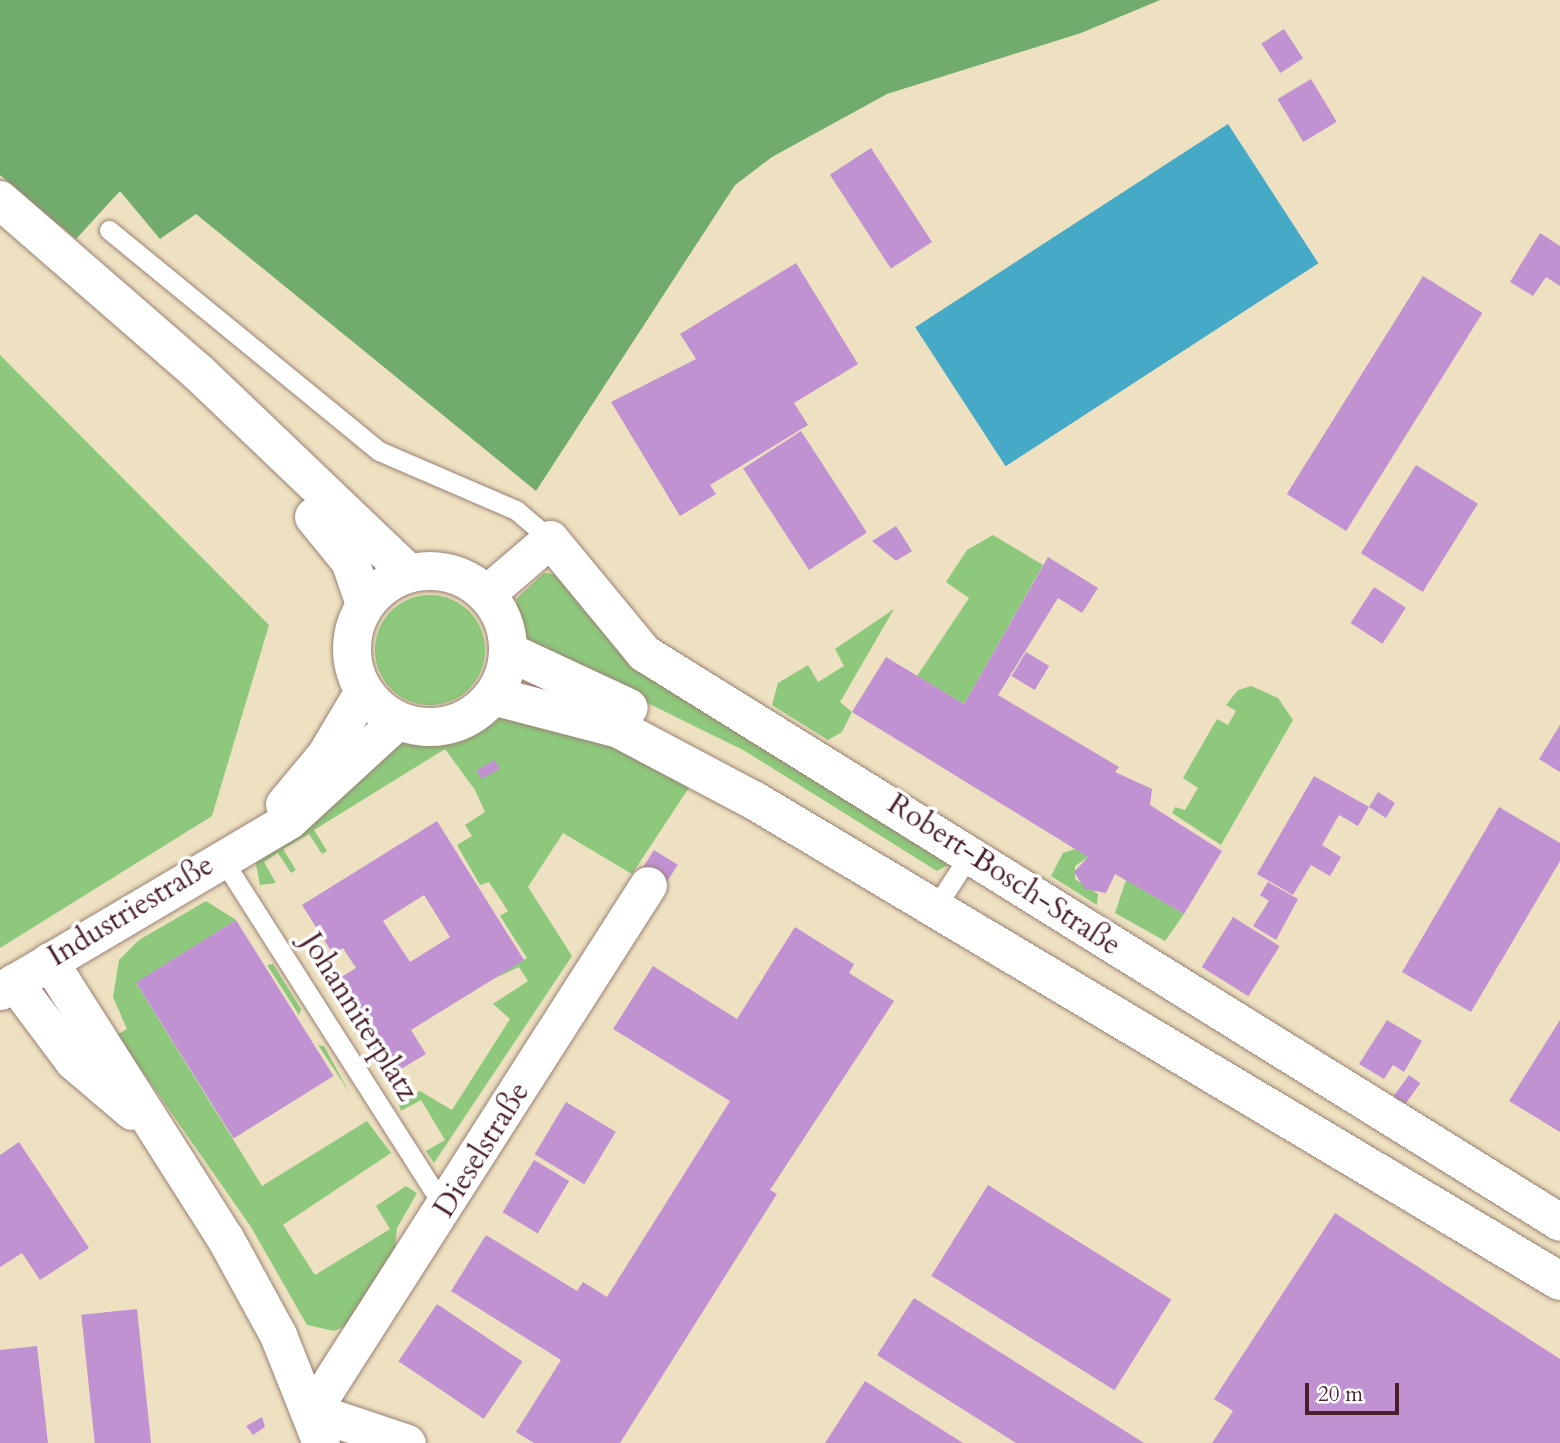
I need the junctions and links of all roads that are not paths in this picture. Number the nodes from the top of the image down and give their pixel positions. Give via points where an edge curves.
1 (0, 200) edge
2 (0, 225) edge
3 (109, 230) dead end
4 (550, 540) junction
5 (408, 573) junction
6 (486, 594) junction
7 (365, 604) junction
8 (509, 652) junction
9 (363, 691) junction
10 (493, 696) junction
11 (397, 720) junction
12 (261, 832) junction
13 (972, 851) junction
14 (221, 857) junction
15 (648, 885) dead end
16 (937, 905) junction
17 (49, 961) junction
18 (7, 986) edge
19 (149, 1126) junction
20 (445, 1210) junction
21 (1560, 1222) edge
22 (1560, 1281) edge
23 (317, 1427) edge
24 (407, 1443) edge

1 - 5 main road via 198,372
2 - 7 main road via 278,475 350,561
3 - 4 lane via 379,451 516,510
4 - 6 street
4 - 13 street, Robert-Bosch-Straße via 644,653
5 - 6 main road via 450,573
5 - 7 main road
6 - 8 main road via 507,631
7 - 9 main road via 351,646
8 - 10 main road
8 - 16 main road via 695,742
9 - 11 main road
9 - 12 street, Industriestraße via 325,755
10 - 11 main road via 449,725
10 - 16 main road via 619,729
11 - 12 street, Industriestraße via 313,803
12 - 14 street, Industriestraße
13 - 16 lane
13 - 21 street, Robert-Bosch-Straße
14 - 17 street, Industriestraße
14 - 20 lane, Johanniterplatz
15 - 20 street, Dieselstraße
16 - 22 main road
17 - 18 street, Industriestraße
17 - 19 street
18 - 19 street via 73,1062
19 - 23 street via 225,1238
20 - 23 street, Dieselstraße
23 - 24 street

